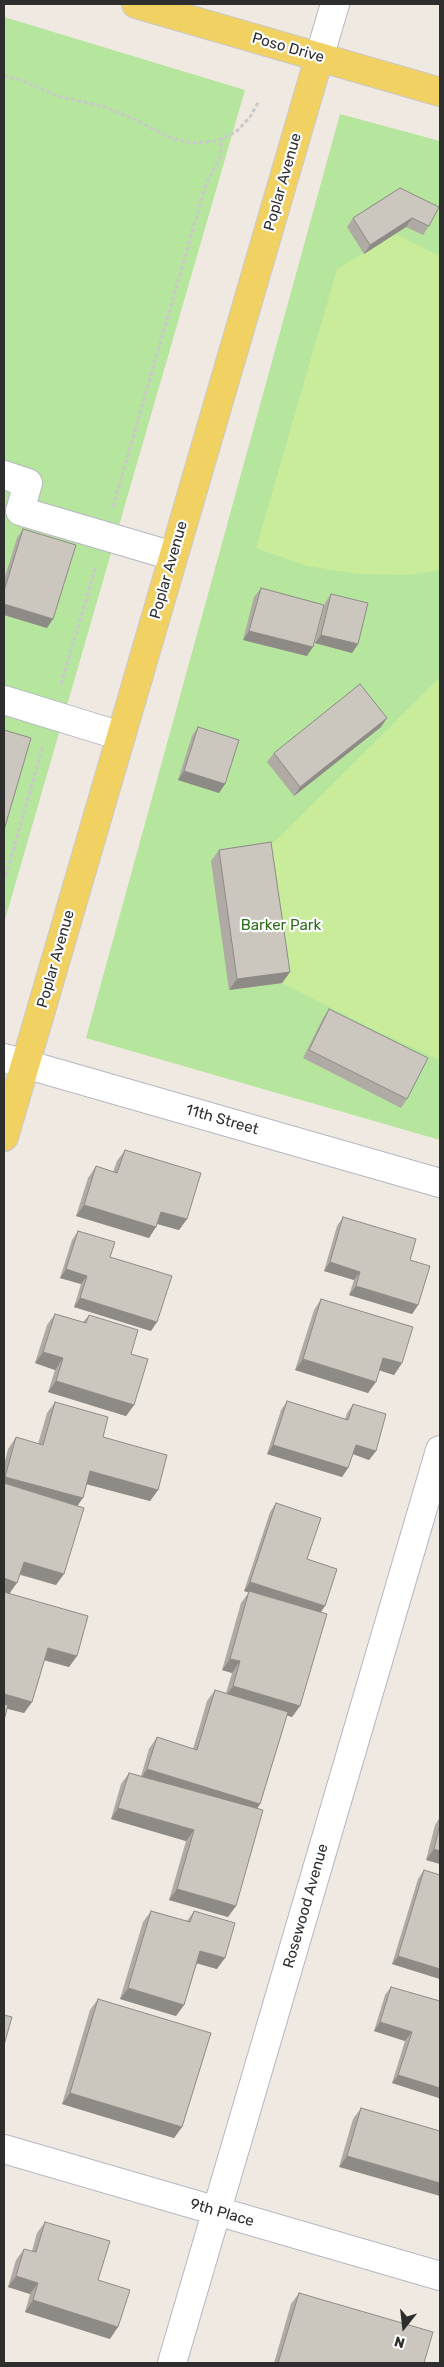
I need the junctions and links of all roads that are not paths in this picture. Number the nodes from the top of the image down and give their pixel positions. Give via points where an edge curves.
1 (136, 4) edge
2 (335, 4) edge
3 (319, 58) junction
4 (440, 92) edge
5 (4, 475) edge
6 (173, 556) junction
7 (4, 700) edge
8 (121, 736) junction
9 (15, 1061) edge
10 (4, 1137) edge
11 (440, 1183) edge
12 (440, 1450) edge
13 (4, 2149) edge
14 (217, 2211) junction
15 (440, 2276) edge
16 (172, 2363) edge

1 - 3 main road, Poso Drive
2 - 3 street, Poplar Avenue
3 - 4 main road, Poso Drive
3 - 6 main road, Poplar Avenue
5 - 6 street via 28,482 20,511
6 - 8 main road, Poplar Avenue
7 - 8 street
8 - 9 main road, Poplar Avenue
9 - 10 main road, Poplar Avenue
9 - 11 street, 11th Street
12 - 14 street, Rosewood Avenue
13 - 14 street, 9th Place
14 - 15 street, 9th Place
14 - 16 street, Rosewood Avenue

